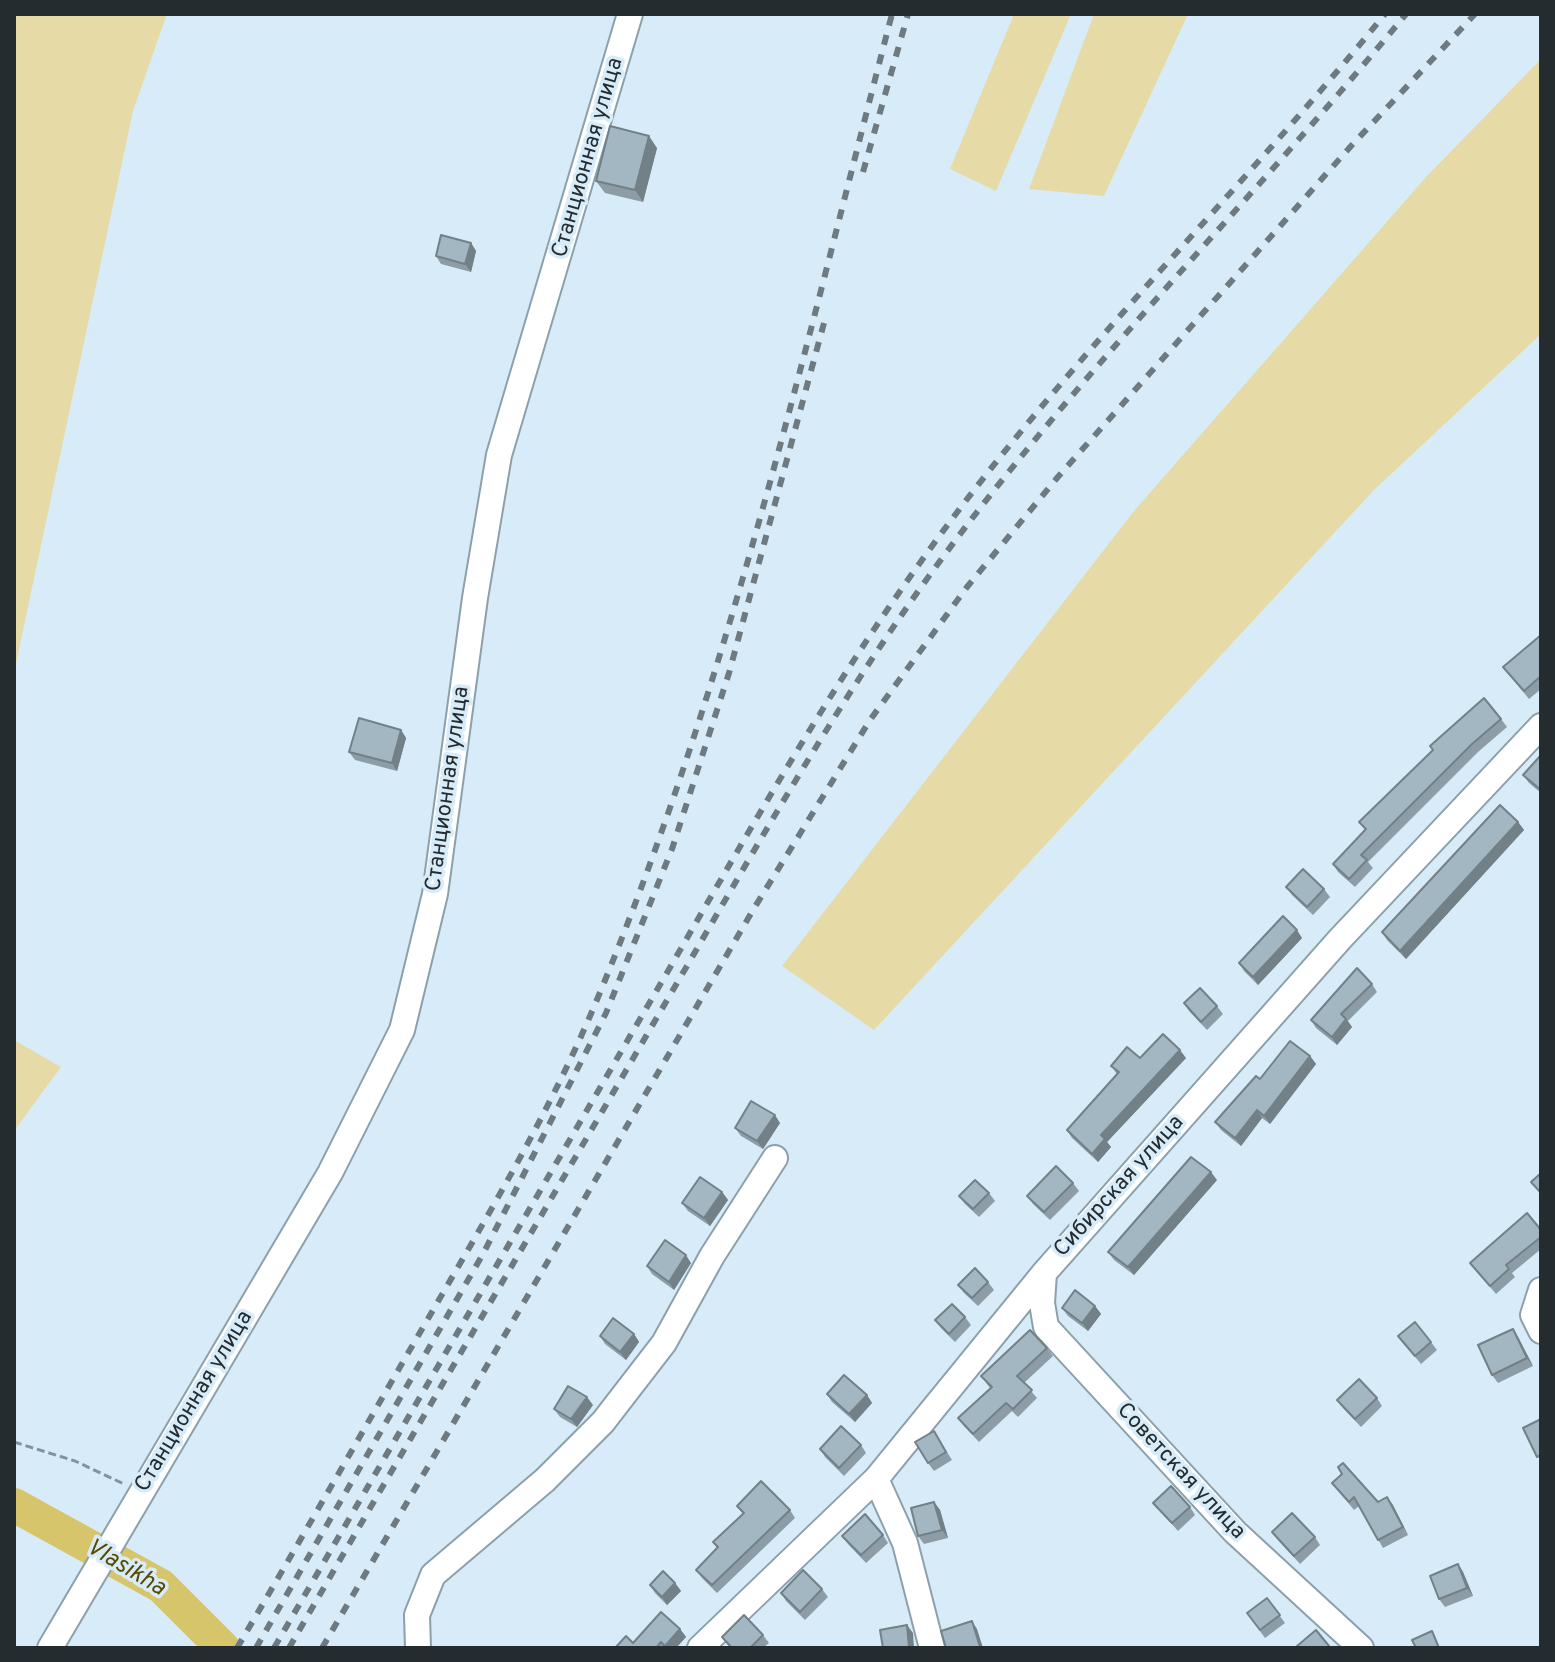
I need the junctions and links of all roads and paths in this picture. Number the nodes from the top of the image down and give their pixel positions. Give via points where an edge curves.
1 (630, 14) edge
2 (1541, 726) edge
3 (775, 1158) dead end
4 (1044, 1273) junction
5 (1541, 1290) edge
6 (1537, 1323) edge
7 (14, 1442) edge
8 (876, 1479) junction
9 (135, 1503) junction
10 (50, 1648) edge
11 (418, 1648) edge
12 (700, 1648) edge
13 (932, 1648) edge
14 (1361, 1648) edge

1 - 9 street, Станционная улица via 499,455 435,894 402,1030 330,1173
2 - 4 street, Сибирская улица via 1340,939
3 - 11 street via 664,1343 603,1422 545,1480 433,1575 417,1615
4 - 8 street, Сибирская улица
4 - 14 street, Советская улица via 1046,1327 1235,1532
5 - 6 street
7 - 9 path via 112,1476
8 - 12 street, Сибирская улица
8 - 13 street via 905,1543
9 - 10 street, Станционная улица

